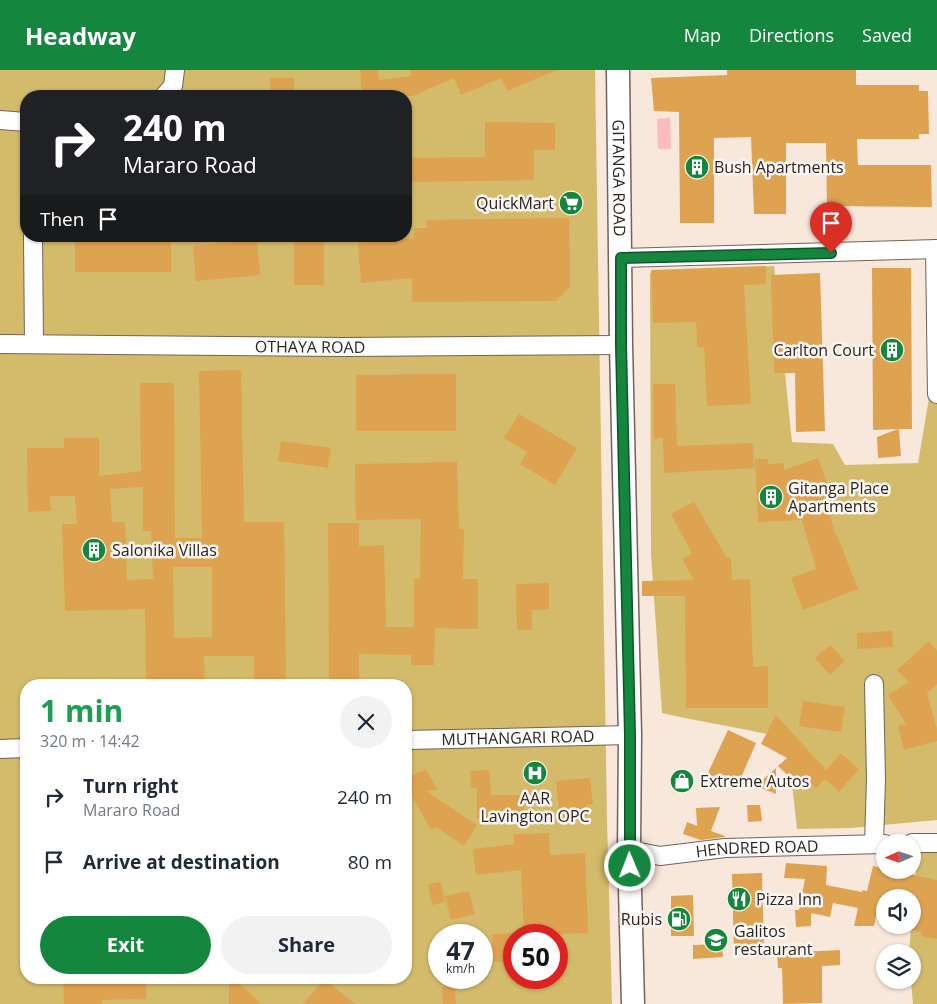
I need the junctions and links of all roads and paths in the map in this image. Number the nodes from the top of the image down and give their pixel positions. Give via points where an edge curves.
1 (175, 70) edge
2 (618, 70) edge
3 (169, 90) edge
4 (0, 120) edge
5 (20, 122) edge
6 (33, 242) edge
7 (936, 249) edge
8 (621, 258) junction
9 (0, 344) edge
10 (34, 344) junction
11 (621, 345) junction
12 (937, 394) edge
13 (874, 684) dead end
14 (630, 735) junction
15 (412, 740) edge
16 (0, 748) edge
17 (20, 748) edge
18 (879, 834) edge
19 (937, 843) edge
20 (876, 844) edge
21 (921, 844) edge
22 (629, 850) junction
23 (633, 1004) edge

1 - 3 street
2 - 8 main road, GITANGA ROAD
4 - 5 street
6 - 10 street
7 - 8 street
7 - 12 street
8 - 11 main road, GITANGA ROAD
9 - 10 street, OTHAYA ROAD
10 - 11 street, OTHAYA ROAD
11 - 14 main road, GITANGA ROAD
13 - 18 street
14 - 15 street, MUTHANGARI ROAD
14 - 22 main road, GITANGA ROAD
16 - 17 street
19 - 21 street
20 - 22 street, HENDRED ROAD via 725,848 660,856
22 - 23 main road, GITANGA ROAD

